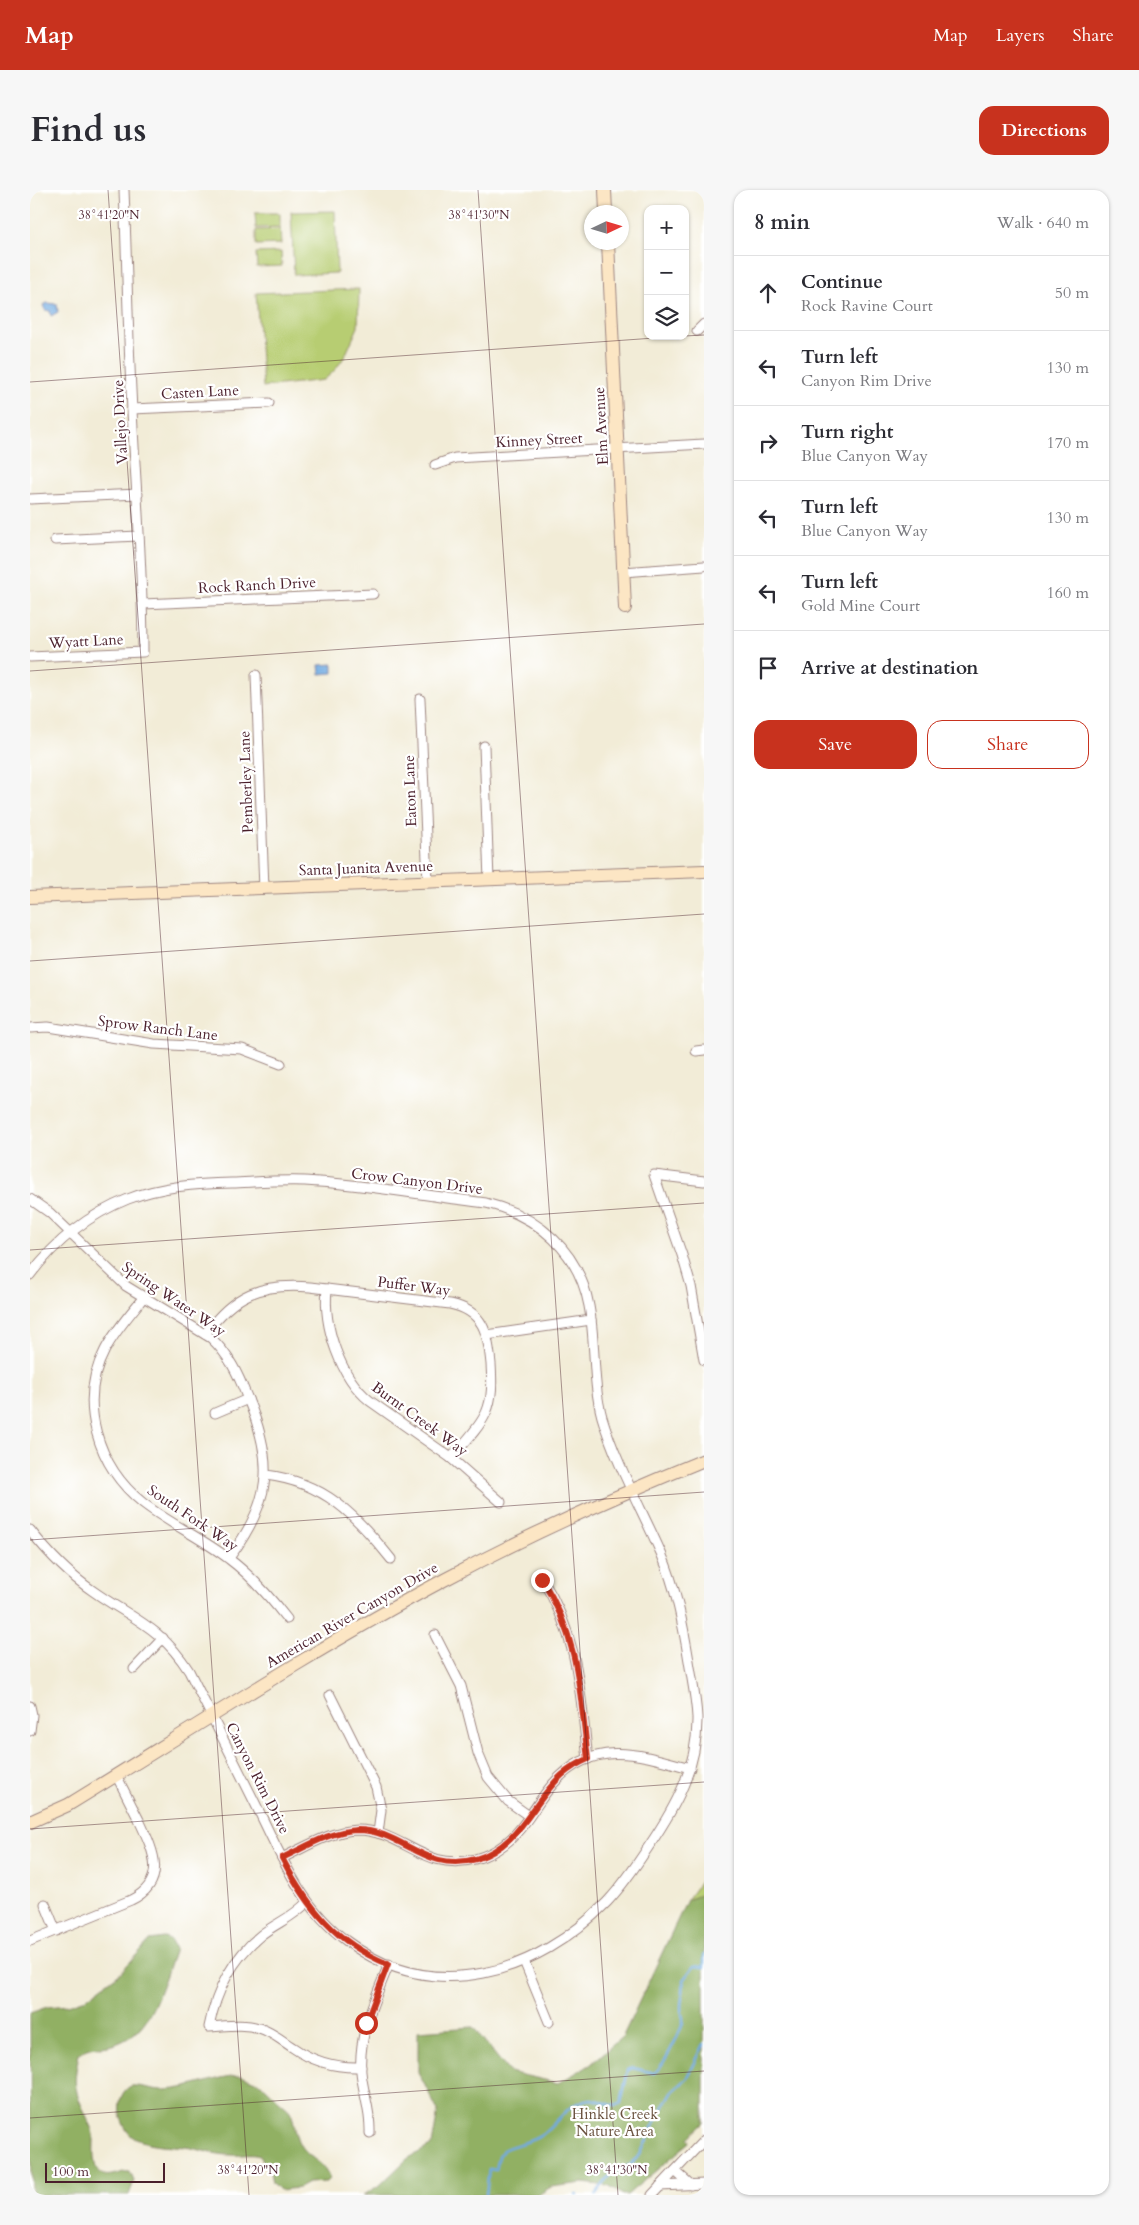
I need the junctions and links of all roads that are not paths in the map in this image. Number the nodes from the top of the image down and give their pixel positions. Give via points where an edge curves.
1 (124, 190) edge
2 (605, 190) edge
3 (606, 205) edge
4 (608, 250) edge
5 (704, 324) edge
6 (697, 332) dead end
7 (269, 403) dead end
8 (132, 410) junction
9 (704, 444) edge
10 (618, 450) junction
11 (436, 465) dead end
12 (138, 494) junction
13 (30, 498) edge
14 (138, 536) junction
15 (55, 540) dead end
16 (704, 566) edge
17 (623, 572) junction
18 (373, 594) dead end
19 (143, 604) junction
20 (625, 608) dead end
21 (143, 652) joint
22 (30, 658) edge
23 (256, 675) dead end
24 (420, 700) dead end
25 (484, 746) dead end
26 (704, 870) edge
27 (489, 880) junction
28 (428, 882) junction
29 (264, 889) junction
30 (30, 897) edge
31 (30, 1028) edge
32 (281, 1064) dead end
33 (704, 1181) edge
34 (30, 1199) edge
35 (70, 1233) junction
36 (30, 1275) edge
37 (327, 1289) junction
38 (143, 1298) junction
39 (591, 1320) junction
40 (205, 1334) junction
41 (487, 1335) junction
42 (704, 1360) edge
43 (248, 1399) junction
44 (215, 1413) dead end
45 (451, 1458) junction
46 (704, 1460) edge
47 (266, 1475) junction
48 (633, 1490) junction
49 (501, 1502) dead end
50 (30, 1530) edge
51 (229, 1558) junction
52 (391, 1559) dead end
53 (542, 1580) dead end
54 (287, 1619) dead end
55 (435, 1635) dead end
56 (163, 1638) junction
57 (134, 1669) dead end
58 (330, 1695) dead end
59 (30, 1706) edge
60 (212, 1716) junction
61 (30, 1731) edge
62 (588, 1759) junction
63 (690, 1768) junction
64 (116, 1775) junction
65 (529, 1816) junction
66 (30, 1822) edge
67 (378, 1833) junction
68 (282, 1858) junction
69 (307, 1902) junction
70 (44, 1904) dead end
71 (56, 1931) junction
72 (30, 1942) edge
73 (524, 1962) junction
74 (388, 1964) junction
75 (549, 2022) dead end
76 (361, 2067) junction
77 (370, 2133) dead end
78 (704, 2140) edge
79 (674, 2171) junction
80 (704, 2184) edge
81 (691, 2185) junction
82 (660, 2186) junction
83 (652, 2195) edge

1 - 8 street, Vallejo Drive
2 - 3 street
4 - 10 street, Elm Avenue
5 - 6 street
7 - 8 street, Casten Lane
8 - 12 street, Vallejo Drive
9 - 10 street, Kinney Street
10 - 11 street, Kinney Street via 455,458
10 - 17 street, Elm Avenue
12 - 13 street
12 - 14 street, Vallejo Drive
14 - 15 street
14 - 19 street, Vallejo Drive
16 - 17 street
17 - 20 street, Elm Avenue
18 - 19 street, Rock Ranch Drive
19 - 21 street, Vallejo Drive
21 - 22 street, Wyatt Lane
23 - 29 street, Pemberley Lane
24 - 28 street, Eaton Lane
25 - 27 street
26 - 27 street, Santa Juanita Avenue
27 - 28 street, Santa Juanita Avenue
28 - 29 street, Santa Juanita Avenue
29 - 30 street, Santa Juanita Avenue
31 - 32 street, Sprow Ranch Lane via 48,1027 154,1044 242,1050
33 - 42 street via 654,1175 684,1263
34 - 35 street, Spring Water Way
35 - 36 street, Crow Canyon Drive
35 - 38 street, Spring Water Way via 111,1273
35 - 39 street, Crow Canyon Drive via 128,1199 195,1184 307,1181 486,1203 524,1216 560,1245 581,1279
37 - 40 street, Puffer Way via 287,1286 250,1294 224,1310
37 - 41 street, Puffer Way via 456,1305 473,1314
37 - 45 street, Burnt Creek Way via 327,1321 354,1384 370,1401
38 - 40 street, Spring Water Way
38 - 51 street, South Fork Way via 111,1340 100,1361 92,1396 98,1438 112,1468 131,1492 154,1511
39 - 41 street
39 - 48 street, Crow Canyon Drive via 598,1401
40 - 43 street, Spring Water Way via 228,1357
41 - 45 street, Puffer Way via 492,1382 489,1405 478,1426
43 - 44 street
43 - 47 street, Spring Water Way via 262,1436
45 - 49 street, Burnt Creek Way
46 - 48 street, American River Canyon Drive
47 - 51 street, Spring Water Way via 256,1516
47 - 52 street via 293,1480 323,1493 356,1517
48 - 60 street, American River Canyon Drive via 444,1580
48 - 63 street, Canyon Rim Drive via 671,1577 682,1616 697,1717
50 - 56 street via 73,1576
51 - 54 street, South Fork Way
53 - 62 street via 560,1611 574,1650
55 - 65 street via 461,1686 478,1753 488,1776 508,1801
56 - 57 street
56 - 60 street via 189,1672
58 - 67 street via 378,1794 381,1818
59 - 61 street
60 - 64 street, American River Canyon Drive
60 - 68 street, Canyon Rim Drive
62 - 63 street via 614,1753 633,1753
62 - 65 street via 561,1776
63 - 73 street, Canyon Rim Drive via 669,1816 620,1887 576,1930
64 - 66 street, American River Canyon Drive via 68,1805
64 - 71 street via 152,1848 155,1860 152,1878 136,1897
65 - 67 street via 505,1844 486,1856 463,1861 429,1858
67 - 68 street via 355,1830 333,1834
68 - 69 street, Canyon Rim Drive
69 - 74 street, Canyon Rim Drive via 349,1943
69 - 76 street via 291,1917 261,1935 239,1958 216,1997 209,2027 240,2025 257,2028 273,2034 314,2060
70 - 71 street
71 - 72 street
73 - 74 street, Canyon Rim Drive via 460,1976 423,1974
73 - 75 street
74 - 76 street via 366,2023
76 - 77 street
78 - 79 street
79 - 81 street
79 - 82 street
80 - 81 street
81 - 82 street
82 - 83 street

